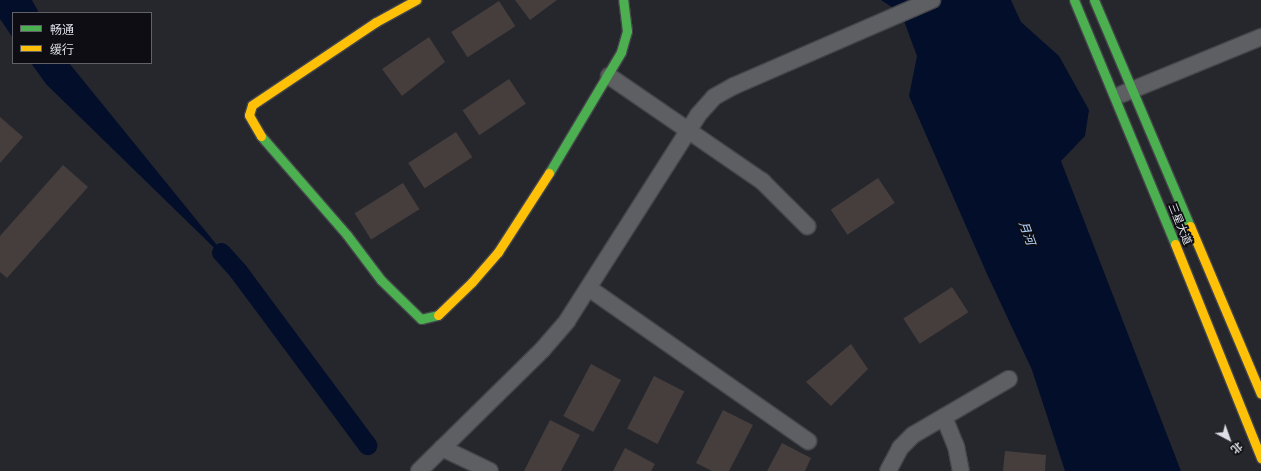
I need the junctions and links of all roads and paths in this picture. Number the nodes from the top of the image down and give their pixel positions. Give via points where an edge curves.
1 (416, 0) edge
2 (623, 0) edge
3 (932, 0) edge
4 (1074, 0) edge
5 (1094, 0) edge
6 (1261, 37) edge
7 (609, 76) junction
8 (1133, 90) junction
9 (1116, 97) junction
10 (689, 131) junction
11 (807, 226) dead end
12 (590, 289) junction
13 (1009, 379) dead end
14 (1261, 394) edge
15 (944, 417) junction
16 (808, 441) dead end
17 (442, 448) junction
18 (1261, 458) edge
19 (418, 471) edge
20 (490, 471) edge
21 (888, 471) edge
22 (961, 471) edge

1 - 7 street via 376,22 252,105 249,115 254,128 347,235 382,280 421,319 440,314 498,252
2 - 7 street via 627,31 621,52
3 - 10 street via 734,86 714,98
4 - 9 street, 三星大道
5 - 8 street, 三星大道
6 - 8 street
7 - 10 street
8 - 9 street
8 - 14 street, 三星大道
9 - 18 street, 三星大道
10 - 11 street via 762,181
10 - 12 street
12 - 16 street
12 - 17 street via 543,350
13 - 15 street
15 - 21 street via 913,435 900,448
15 - 22 street via 956,446
17 - 19 street
17 - 20 street

